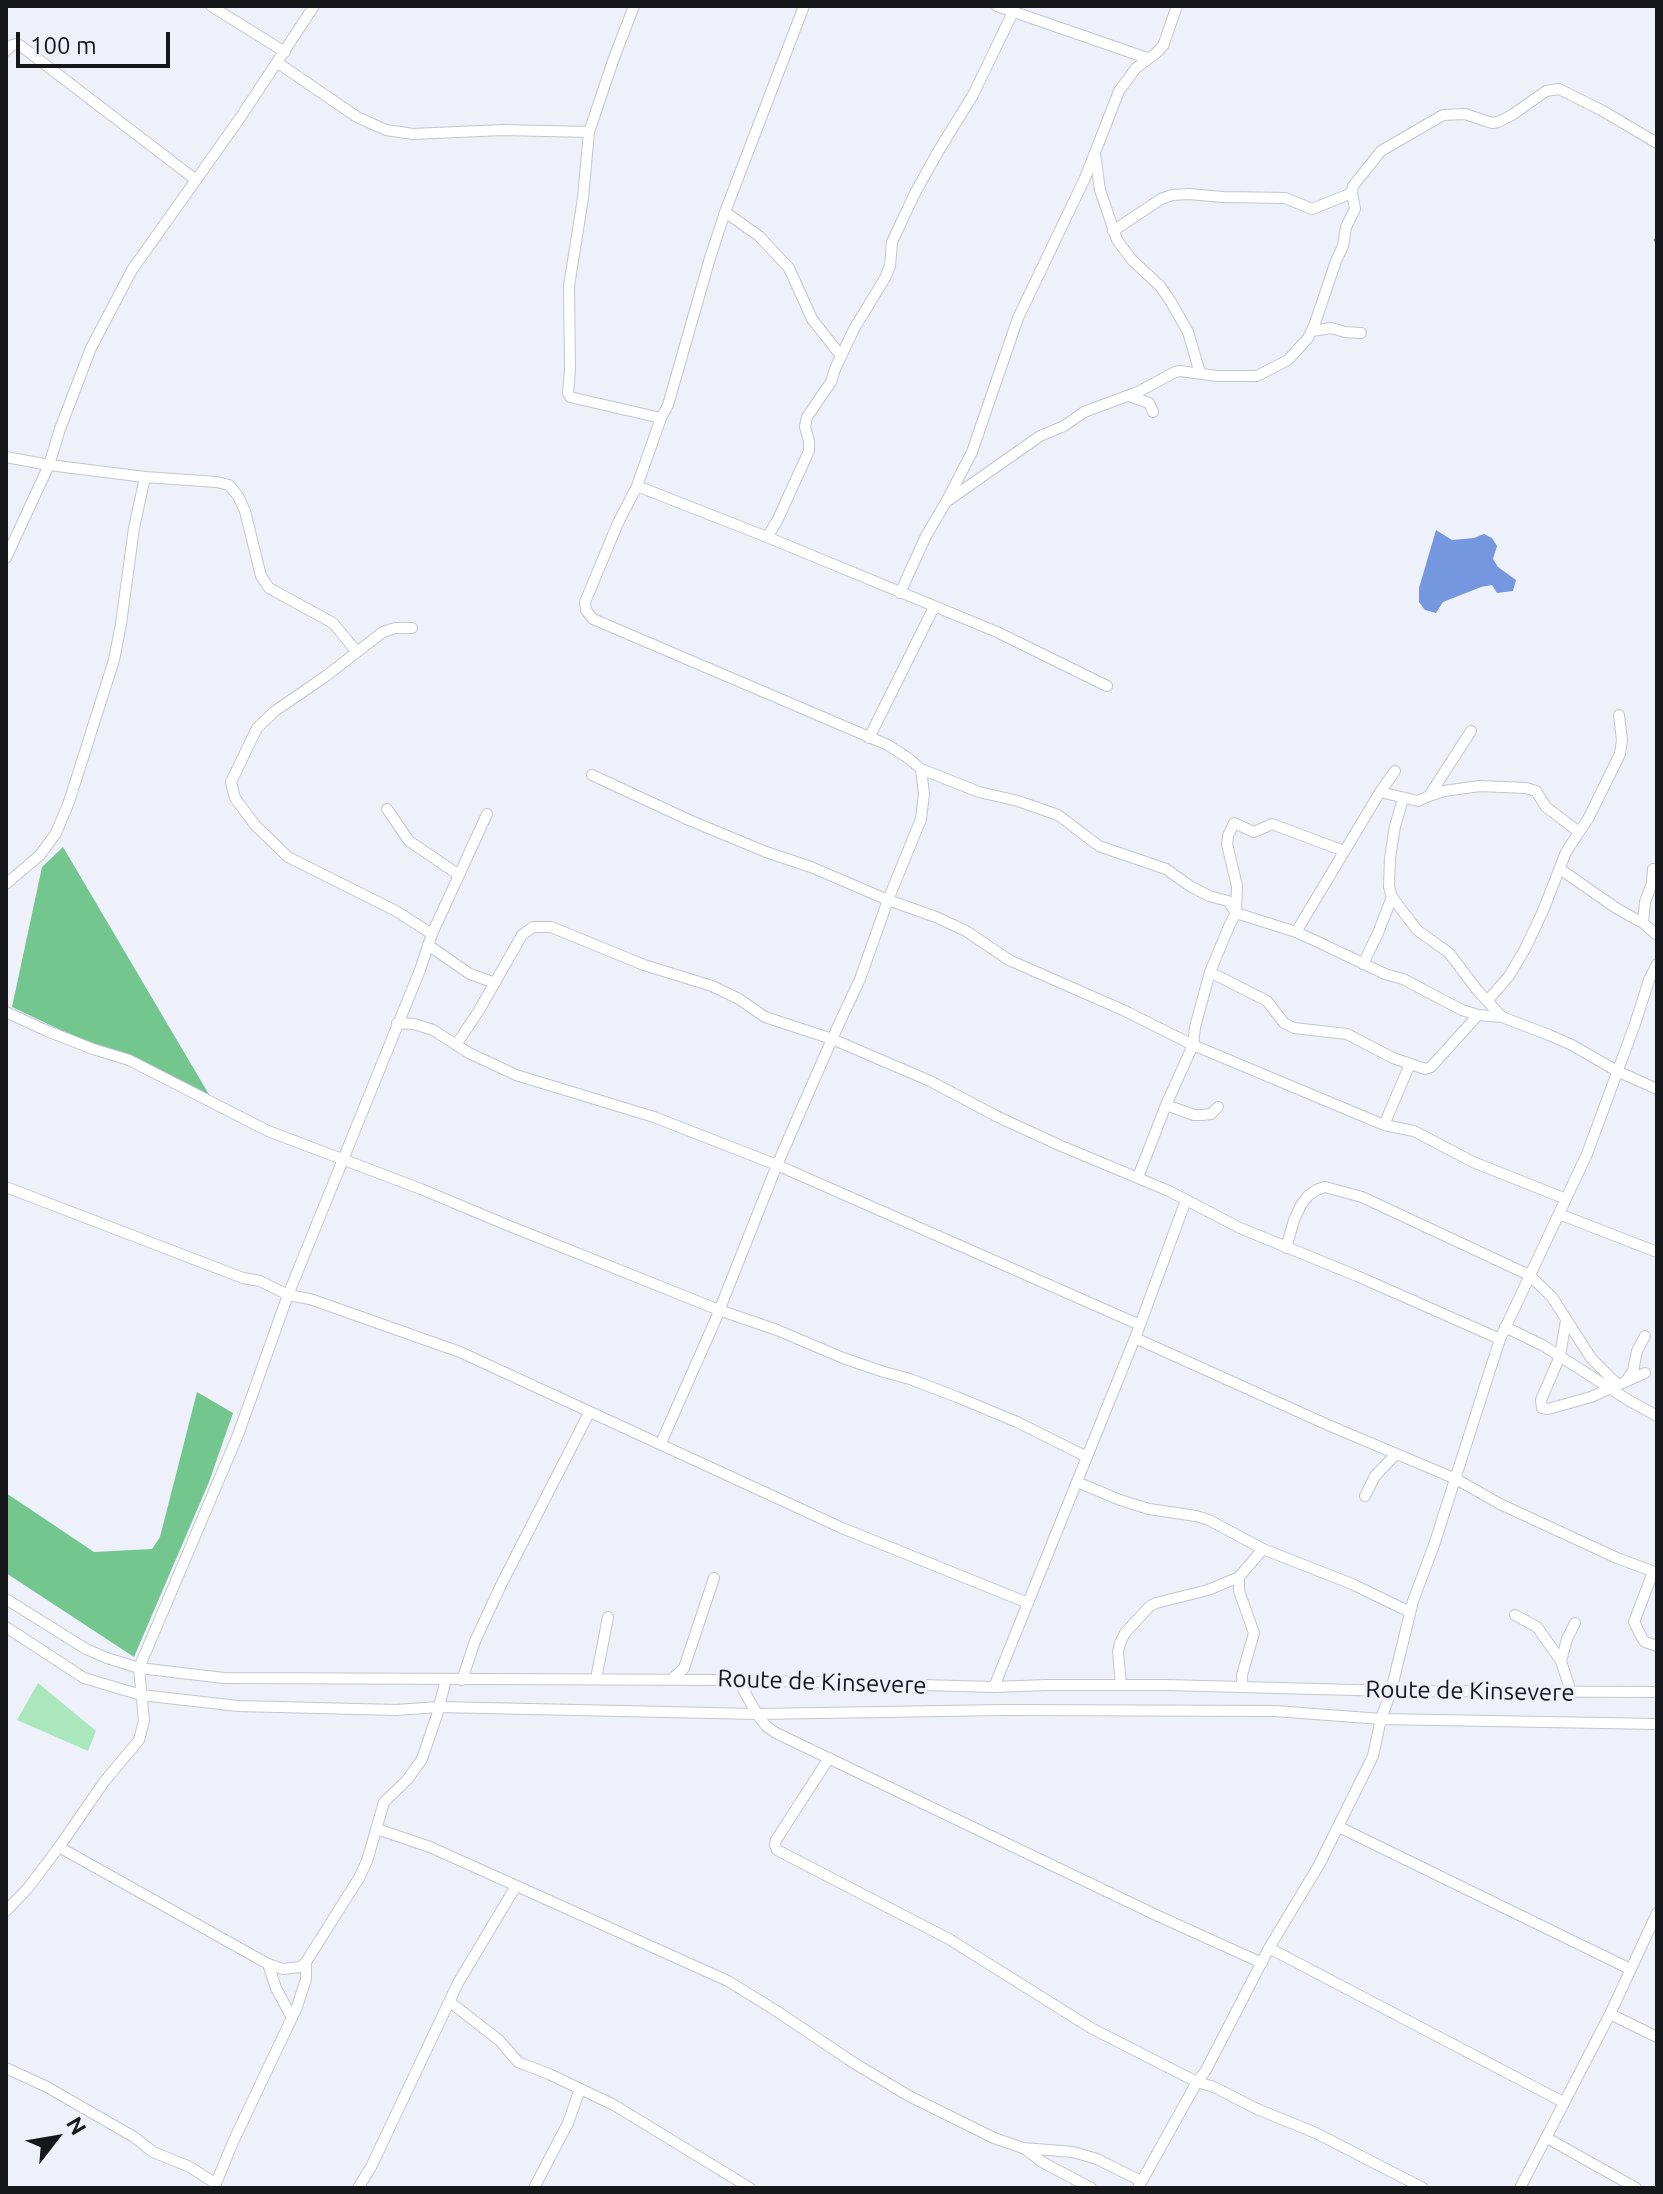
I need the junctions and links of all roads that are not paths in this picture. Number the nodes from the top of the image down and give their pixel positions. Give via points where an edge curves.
1 (211, 6) edge
2 (314, 6) edge
3 (634, 6) edge
4 (804, 6) edge
5 (997, 6) edge
6 (1177, 6) edge
7 (1013, 12) junction
8 (6, 51) edge
9 (285, 52) junction
10 (1147, 58) junction
11 (278, 63) junction
12 (589, 132) junction
13 (1657, 143) edge
14 (1095, 152) junction
15 (196, 180) junction
16 (1352, 193) junction
17 (725, 212) junction
18 (1113, 231) junction
19 (1312, 331) junction
20 (1361, 333) dead end
21 (841, 356) junction
22 (1200, 373) junction
23 (1129, 396) junction
24 (1153, 412) dead end
25 (661, 418) junction
26 (6, 457) edge
27 (49, 465) junction
28 (145, 477) junction
29 (637, 486) junction
30 (946, 502) junction
31 (767, 537) junction
32 (9, 545) edge
33 (6, 558) edge
34 (900, 593) junction
35 (934, 607) junction
36 (412, 628) dead end
37 (357, 652) junction
38 (1107, 686) dead end
39 (1619, 715) dead end
40 (1471, 731) dead end
41 (869, 738) junction
42 (921, 769) junction
43 (1395, 771) dead end
44 (592, 775) dead end
45 (1380, 792) junction
46 (1429, 796) junction
47 (1403, 799) junction
48 (387, 809) dead end
49 (487, 814) dead end
50 (1579, 832) junction
51 (1344, 851) junction
52 (1560, 869) junction
53 (1653, 869) dead end
54 (459, 875) junction
55 (6, 884) edge
56 (1392, 897) junction
57 (888, 900) junction
58 (1236, 913) junction
59 (1643, 923) junction
60 (1296, 932) junction
61 (1657, 935) edge
62 (430, 939) junction
63 (1363, 964) junction
64 (1657, 964) edge
65 (1210, 972) junction
66 (495, 983) junction
67 (1488, 1000) junction
68 (6, 1012) edge
69 (1478, 1015) junction
70 (1502, 1017) junction
71 (397, 1023) junction
72 (832, 1039) junction
73 (456, 1045) junction
74 (1193, 1045) junction
75 (1410, 1064) junction
76 (1617, 1071) junction
77 (1657, 1089) edge
78 (1166, 1105) junction
79 (1218, 1107) dead end
80 (1384, 1125) junction
81 (344, 1161) junction
82 (777, 1165) junction
83 (1138, 1177) junction
84 (6, 1187) edge
85 (1566, 1199) junction
86 (1186, 1200) junction
87 (1559, 1214) junction
88 (1286, 1248) junction
89 (1657, 1252) edge
90 (1529, 1275) junction
91 (288, 1295) junction
92 (719, 1310) junction
93 (1566, 1320) junction
94 (1140, 1325) junction
95 (1505, 1327) junction
96 (1645, 1336) dead end
97 (1135, 1338) junction
98 (1500, 1339) junction
99 (1560, 1356) junction
100 (1645, 1373) dead end
101 (1617, 1385) junction
102 (589, 1413) junction
103 (1657, 1416) edge
104 (661, 1443) junction
105 (1396, 1454) junction
106 (1087, 1457) junction
107 (1456, 1479) junction
108 (1077, 1482) junction
109 (1365, 1496) dead end
110 (1263, 1549) junction
111 (1655, 1572) edge
112 (1239, 1577) junction
113 (714, 1578) dead end
114 (6, 1599) edge
115 (1028, 1603) junction
116 (1410, 1612) junction
117 (1515, 1615) dead end
118 (608, 1617) dead end
119 (1575, 1623) dead end
120 (6, 1627) edge
121 (1657, 1646) edge
122 (1561, 1661) junction
123 (139, 1668) junction
124 (446, 1679) junction
125 (596, 1679) junction
126 (671, 1679) junction
127 (462, 1680) junction
128 (738, 1680) junction
129 (1121, 1685) junction
130 (994, 1687) junction
131 (1246, 1687) junction
132 (1391, 1691) junction
133 (1571, 1692) junction
134 (1657, 1692) edge
135 (141, 1695) junction
136 (439, 1707) junction
137 (757, 1714) junction
138 (1381, 1719) junction
139 (1657, 1724) edge
140 (829, 1758) junction
141 (1339, 1827) junction
142 (377, 1829) junction
143 (59, 1847) junction
144 (516, 1886) junction
145 (6, 1911) edge
146 (1657, 1913) edge
147 (1269, 1948) junction
148 (306, 1962) junction
149 (1262, 1963) junction
150 (268, 1964) junction
151 (1630, 1969) junction
152 (450, 2002) junction
153 (1610, 2014) junction
154 (292, 2018) junction
155 (1657, 2037) edge
156 (6, 2068) edge
157 (1197, 2082) junction
158 (580, 2089) junction
159 (1563, 2102) junction
160 (1547, 2138) junction
161 (1023, 2148) junction
162 (1140, 2185) edge
163 (215, 2186) edge
164 (358, 2188) edge
165 (534, 2188) edge
166 (750, 2188) edge
167 (1091, 2188) edge
168 (1423, 2188) edge
169 (1520, 2188) edge
170 (1636, 2188) edge

1 - 9 street
2 - 9 street
3 - 12 street
4 - 17 street
5 - 7 street
6 - 10 street via 1163,46
7 - 10 street
7 - 21 street via 973,95 915,193 892,242 885,278
8 - 15 street via 21,46
9 - 11 street
10 - 14 street via 1119,91
11 - 12 street via 357,117 386,130
11 - 15 street
12 - 25 street via 569,286 568,393
13 - 16 street via 1554,89 1498,122 1443,115 1381,151
14 - 18 street
14 - 30 street via 1018,318 972,452
15 - 27 street via 132,270 98,332
16 - 18 street via 1312,209 1285,198 1172,195
16 - 19 street via 1355,209
17 - 21 street via 759,236 789,268 812,319
17 - 25 street
18 - 22 street via 1171,302 1188,332
19 - 20 street
19 - 22 street via 1293,356 1262,375
21 - 31 street via 807,417 809,451
22 - 23 street via 1175,372
23 - 24 street via 1149,403
23 - 30 street via 1040,436
25 - 29 street
26 - 27 street
27 - 28 street
27 - 32 street
28 - 37 street via 229,485 245,511 261,576 269,588 333,623
28 - 55 street via 114,660 61,825 36,860
29 - 31 street
29 - 41 street via 585,602 589,616
30 - 34 street
31 - 34 street
32 - 33 street
34 - 35 street
35 - 38 street
35 - 41 street
36 - 37 street via 383,632
37 - 62 street via 257,728 231,782 235,798 288,857 396,911
39 - 50 street via 1620,754
40 - 46 street
41 - 42 street
42 - 57 street via 921,819
42 - 58 street via 1058,815 1099,846 1166,869 1209,896 1228,901
43 - 45 street
44 - 57 street
45 - 47 street
45 - 51 street
46 - 47 street
46 - 50 street via 1480,786 1526,788 1536,791 1546,807
47 - 56 street via 1390,858
48 - 54 street via 409,841
49 - 54 street
50 - 52 street
51 - 58 street via 1272,824 1254,832 1234,823 1227,844 1237,886
51 - 60 street
52 - 59 street
52 - 67 street via 1525,949
53 - 59 street
54 - 62 street
56 - 63 street
56 - 67 street via 1417,930 1449,953
57 - 72 street
57 - 74 street via 966,931 1009,960
58 - 60 street
58 - 65 street
59 - 61 street
60 - 63 street
62 - 66 street via 470,974
62 - 71 street
63 - 69 street
64 - 76 street
65 - 74 street
65 - 75 street via 1267,1001 1294,1028 1347,1034
66 - 72 street via 522,935 541,925 712,986 765,1017
66 - 73 street
67 - 70 street
68 - 81 street via 129,1060 268,1131
69 - 70 street
69 - 75 street via 1431,1067
70 - 76 street via 1572,1045
71 - 73 street via 424,1026
71 - 81 street
72 - 82 street
72 - 83 street
73 - 82 street via 516,1075 654,1117
74 - 78 street
74 - 80 street
75 - 80 street
76 - 77 street
76 - 85 street
78 - 79 street via 1194,1115 1211,1114
78 - 83 street
80 - 85 street via 1414,1131 1473,1162
81 - 91 street
81 - 92 street
82 - 92 street
82 - 94 street
83 - 86 street
84 - 91 street
85 - 87 street
86 - 88 street
86 - 94 street
87 - 89 street
87 - 90 street
88 - 90 street via 1301,1205 1325,1187 1362,1197
88 - 98 street
90 - 93 street
90 - 95 street
91 - 102 street via 460,1352
91 - 123 street via 238,1435
92 - 104 street
92 - 106 street via 957,1397
93 - 99 street
93 - 101 street via 1597,1366
94 - 97 street
95 - 98 street
95 - 99 street
96 - 101 street via 1633,1371
97 - 105 street
97 - 106 street
98 - 107 street
99 - 101 street
99 - 101 street via 1542,1408 1583,1400
100 - 101 street
101 - 103 street
102 - 104 street
102 - 127 street via 508,1571
104 - 115 street via 855,1534
105 - 107 street
105 - 109 street
106 - 108 street
107 - 111 street via 1500,1504
107 - 116 street
108 - 110 street via 1149,1509 1209,1520
108 - 115 street
110 - 112 street
110 - 116 street
111 - 121 street via 1634,1622 1645,1642
112 - 129 street via 1150,1606 1120,1643
112 - 131 street via 1254,1633 1242,1675
113 - 126 street via 684,1668
114 - 123 street, Route de Kinsevere via 86,1649
115 - 130 street
116 - 132 street
117 - 122 street via 1537,1627
118 - 125 street
119 - 122 street
120 - 135 street via 84,1678
122 - 133 street
123 - 124 street, Route de Kinsevere via 224,1678
123 - 135 street
124 - 127 street, Route de Kinsevere
124 - 136 street
125 - 126 street, Route de Kinsevere
125 - 127 street, Route de Kinsevere
126 - 128 street, Route de Kinsevere
128 - 130 street, Route de Kinsevere
128 - 137 street
129 - 130 street, Route de Kinsevere
129 - 131 street, Route de Kinsevere
131 - 132 street, Route de Kinsevere
132 - 133 street, Route de Kinsevere
132 - 138 street
133 - 134 street, Route de Kinsevere
135 - 136 street via 238,1706
135 - 143 street via 144,1721 139,1740
136 - 137 street
136 - 142 street via 422,1759 384,1802
137 - 138 street via 1275,1711
137 - 140 street via 776,1733
138 - 139 street
138 - 141 street via 1373,1756
140 - 149 street
140 - 157 street via 776,1840 777,1850 949,1939 1091,2028
141 - 147 street
141 - 151 street
142 - 144 street
142 - 148 street via 359,1878
143 - 145 street
143 - 150 street
144 - 152 street
144 - 161 street via 728,1981 909,2096
146 - 151 street
147 - 149 street
147 - 159 street
148 - 150 street via 292,1970
148 - 154 street via 303,1993
149 - 157 street
150 - 154 street
151 - 153 street
152 - 158 street via 518,2062
152 - 164 street
153 - 155 street
153 - 159 street
154 - 163 street
156 - 163 street via 153,2152 190,2167
157 - 162 street
157 - 168 street via 1316,2133
158 - 165 street
158 - 166 street
159 - 160 street
160 - 169 street
160 - 170 street
161 - 162 street via 1085,2155 1118,2168
161 - 167 street

